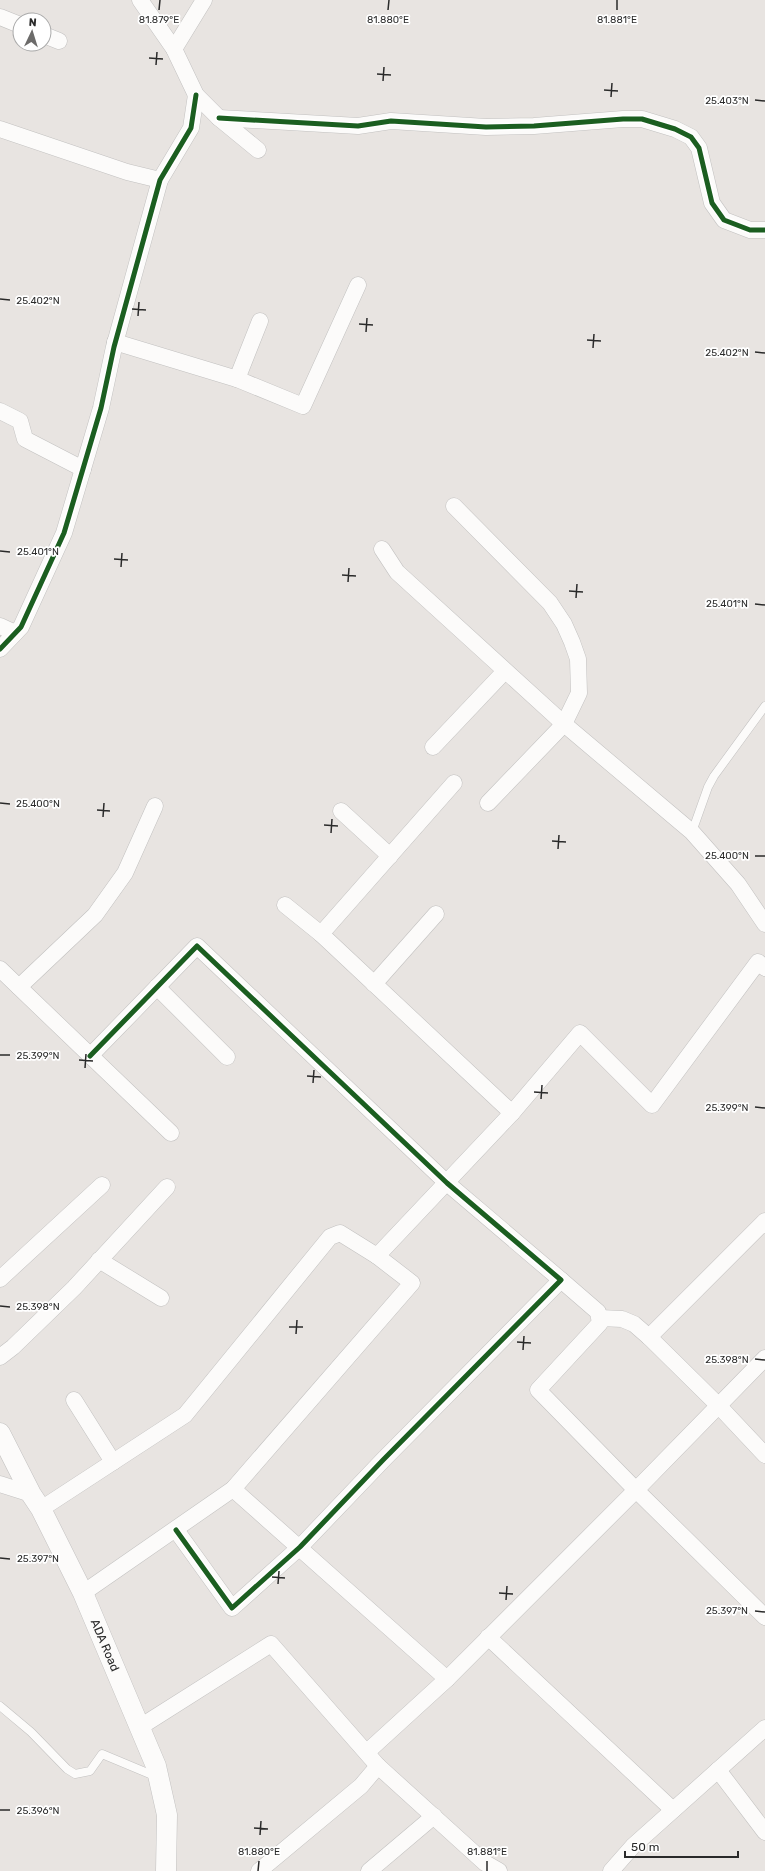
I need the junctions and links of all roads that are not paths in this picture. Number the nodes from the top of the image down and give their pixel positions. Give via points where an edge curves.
1 (140, 0) edge
2 (204, 0) edge
3 (0, 17) edge
4 (12, 22) edge
5 (174, 49) junction
6 (196, 95) junction
7 (219, 118) junction
8 (0, 129) edge
9 (258, 150) dead end
10 (160, 180) junction
11 (765, 230) edge
12 (358, 285) dead end
13 (260, 320) dead end
14 (115, 342) junction
15 (237, 379) junction
16 (0, 411) edge
17 (84, 469) junction
18 (454, 506) dead end
19 (382, 549) dead end
20 (0, 626) edge
21 (15, 633) junction
22 (0, 649) edge
23 (505, 671) junction
24 (765, 706) edge
25 (564, 724) junction
26 (433, 747) dead end
27 (454, 783) dead end
28 (488, 803) dead end
29 (156, 806) dead end
30 (341, 811) dead end
31 (692, 832) junction
32 (390, 856) junction
33 (285, 904) dead end
34 (436, 914) dead end
35 (765, 924) edge
36 (321, 934) junction
37 (763, 962) edge
38 (0, 969) edge
39 (374, 984) junction
40 (19, 987) junction
41 (158, 987) junction
42 (90, 1056) junction
43 (227, 1057) dead end
44 (512, 1114) junction
45 (171, 1133) dead end
46 (447, 1183) junction
47 (102, 1184) dead end
48 (168, 1187) dead end
49 (765, 1221) edge
50 (377, 1256) junction
51 (99, 1260) junction
52 (0, 1279) edge
53 (561, 1280) junction
54 (161, 1298) dead end
55 (600, 1318) junction
56 (649, 1337) junction
57 (0, 1357) edge
58 (765, 1358) edge
59 (74, 1400) dead end
60 (718, 1405) junction
61 (0, 1434) edge
62 (765, 1455) edge
63 (113, 1462) junction
64 (0, 1484) edge
65 (234, 1488) junction
66 (636, 1490) junction
67 (36, 1501) junction
68 (176, 1530) junction
69 (300, 1546) junction
70 (83, 1593) junction
71 (765, 1617) edge
72 (488, 1638) junction
73 (447, 1679) junction
74 (0, 1706) edge
75 (140, 1727) junction
76 (765, 1728) edge
77 (367, 1752) junction
78 (378, 1766) junction
79 (718, 1770) junction
80 (159, 1778) junction
81 (673, 1810) junction
82 (434, 1816) junction
83 (765, 1832) edge
84 (483, 1867) edge
85 (164, 1870) edge
86 (259, 1871) edge
87 (369, 1871) edge
88 (499, 1871) edge
89 (610, 1871) edge

1 - 5 street
2 - 5 street
3 - 4 street
5 - 6 street
6 - 7 street
6 - 10 street via 190,128
7 - 9 street
7 - 11 street via 358,126 391,121 494,127 642,119 691,137 699,148 712,203 724,220 750,230
8 - 10 street via 127,172
10 - 14 street
12 - 15 street via 303,406
13 - 15 street
14 - 15 street
14 - 17 street via 102,408
16 - 17 street via 20,421 25,439
17 - 21 street via 64,533
18 - 25 street via 545,598 564,624 578,659 579,693
19 - 23 street via 397,572
20 - 21 street
21 - 22 street
23 - 25 street
23 - 26 street
24 - 31 lane via 714,776
25 - 28 street
25 - 31 street
27 - 32 street
29 - 40 street via 125,873 95,916
30 - 32 street
31 - 35 street via 738,884
32 - 36 street
33 - 36 street
34 - 39 street
36 - 39 street
37 - 44 street via 652,1105 580,1033
38 - 40 street
39 - 44 street
40 - 42 street
41 - 42 street
41 - 43 street
41 - 46 street via 197,946
42 - 45 street
44 - 46 street
46 - 50 street
46 - 53 street
47 - 52 street
48 - 51 street
49 - 56 street
50 - 63 street via 340,1233 330,1237 185,1415
50 - 65 street via 412,1283
51 - 54 street
51 - 57 street via 13,1348
53 - 55 street via 598,1312
53 - 69 street
55 - 56 street via 628,1321
55 - 66 street via 600,1323 538,1390
56 - 60 street
58 - 60 street
59 - 63 street
60 - 62 street
60 - 66 street
61 - 67 street, ADA Road
63 - 67 street
64 - 67 street
65 - 68 street
65 - 69 street
66 - 71 street
66 - 72 street
67 - 70 street, ADA Road
68 - 69 street via 232,1608
68 - 70 street
69 - 73 street
70 - 75 street, ADA Road
72 - 73 street
72 - 81 street
73 - 77 street
74 - 80 lane via 31,1732 67,1769 76,1774 90,1771 102,1754
75 - 77 street via 271,1644
75 - 80 street, ADA Road
76 - 79 street
77 - 78 street
78 - 82 street
78 - 86 street via 361,1786
79 - 81 street
79 - 83 street
80 - 85 street, ADA Road via 167,1815
81 - 89 street
82 - 84 street
82 - 87 street
84 - 88 street

